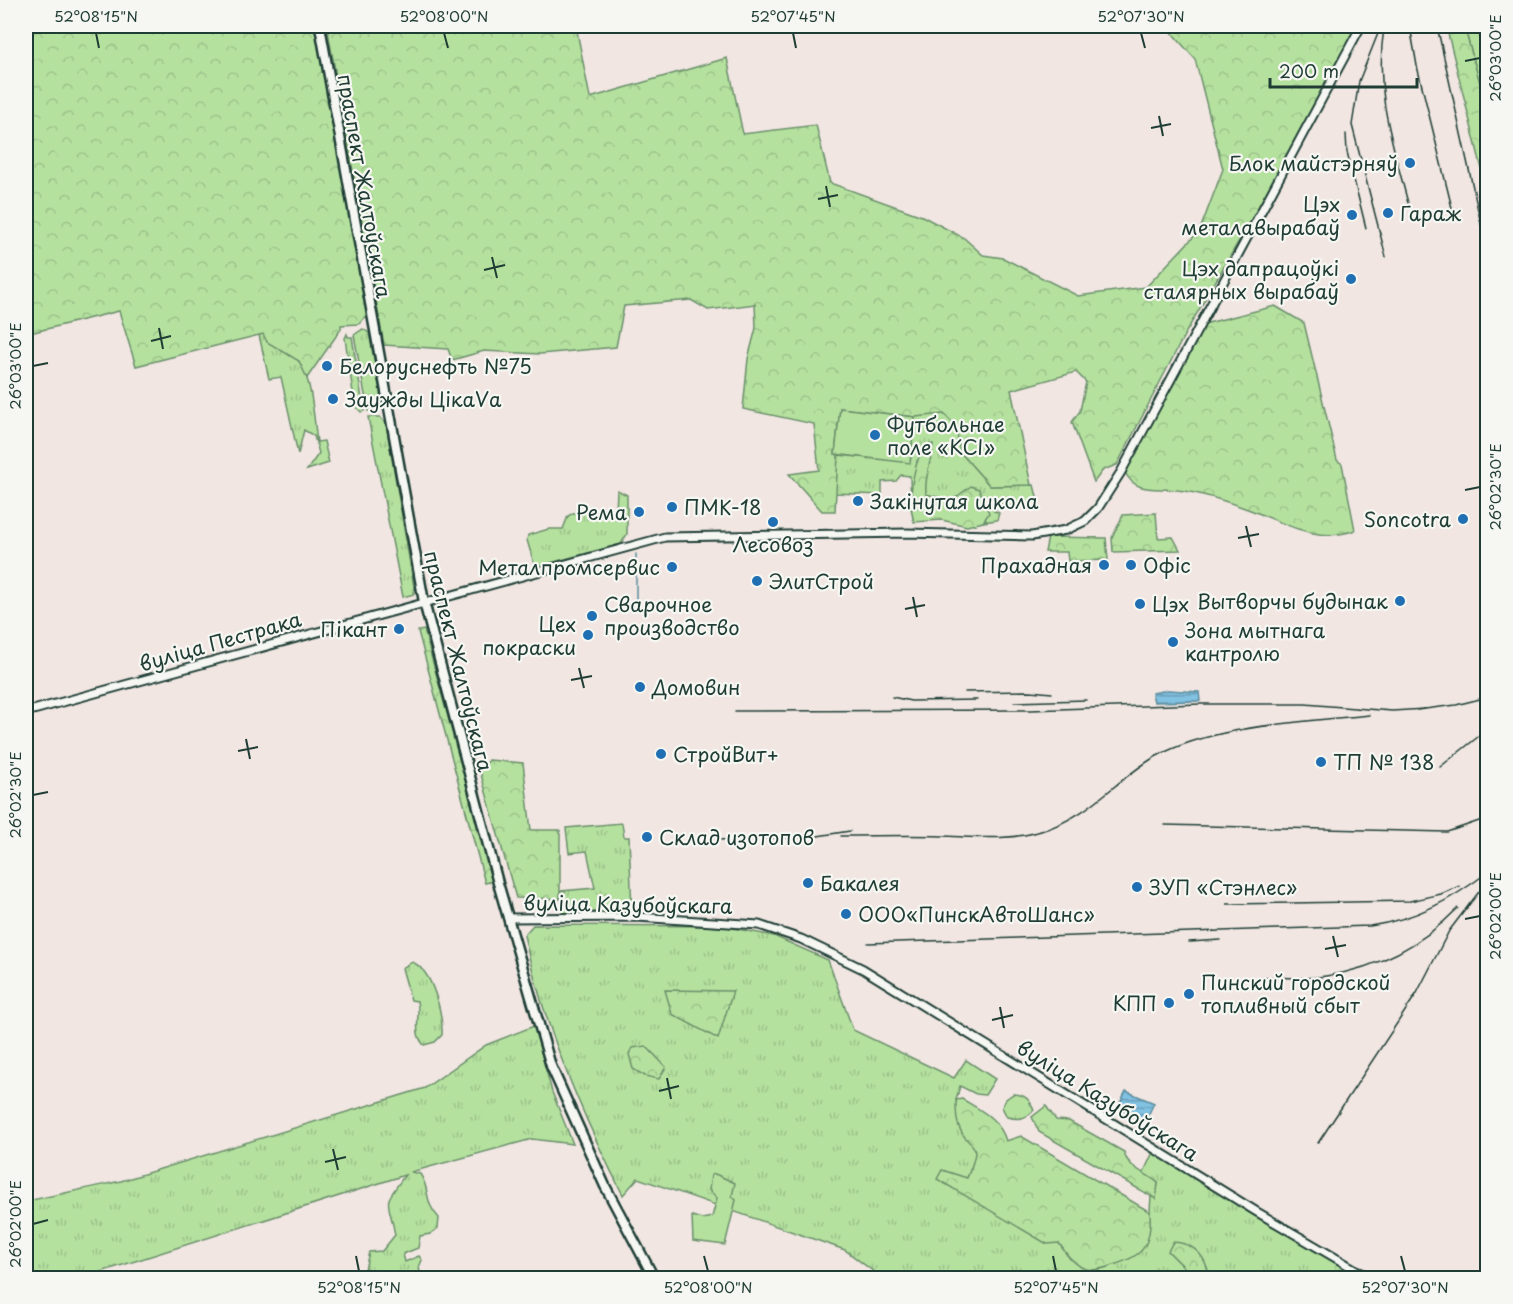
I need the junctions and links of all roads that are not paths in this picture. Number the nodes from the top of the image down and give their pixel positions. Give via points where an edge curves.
1 (320, 26) edge
2 (1361, 26) edge
3 (424, 602) junction
4 (26, 712) edge
5 (508, 918) junction
6 (654, 1278) edge
7 (1370, 1278) edge

1 - 3 main road, праспект Жалтоўскага
2 - 3 street, вуліца Пестрака via 1121,472 1098,508 1080,524 1032,536 998,533 665,537
3 - 4 street, вуліца Пестрака
3 - 5 main road, праспект Жалтоўскага
5 - 6 main road, праспект Жалтоўскага via 551,1065 600,1175
5 - 7 street, вуліца Казубоўскага via 728,921 759,925 801,939 873,975

